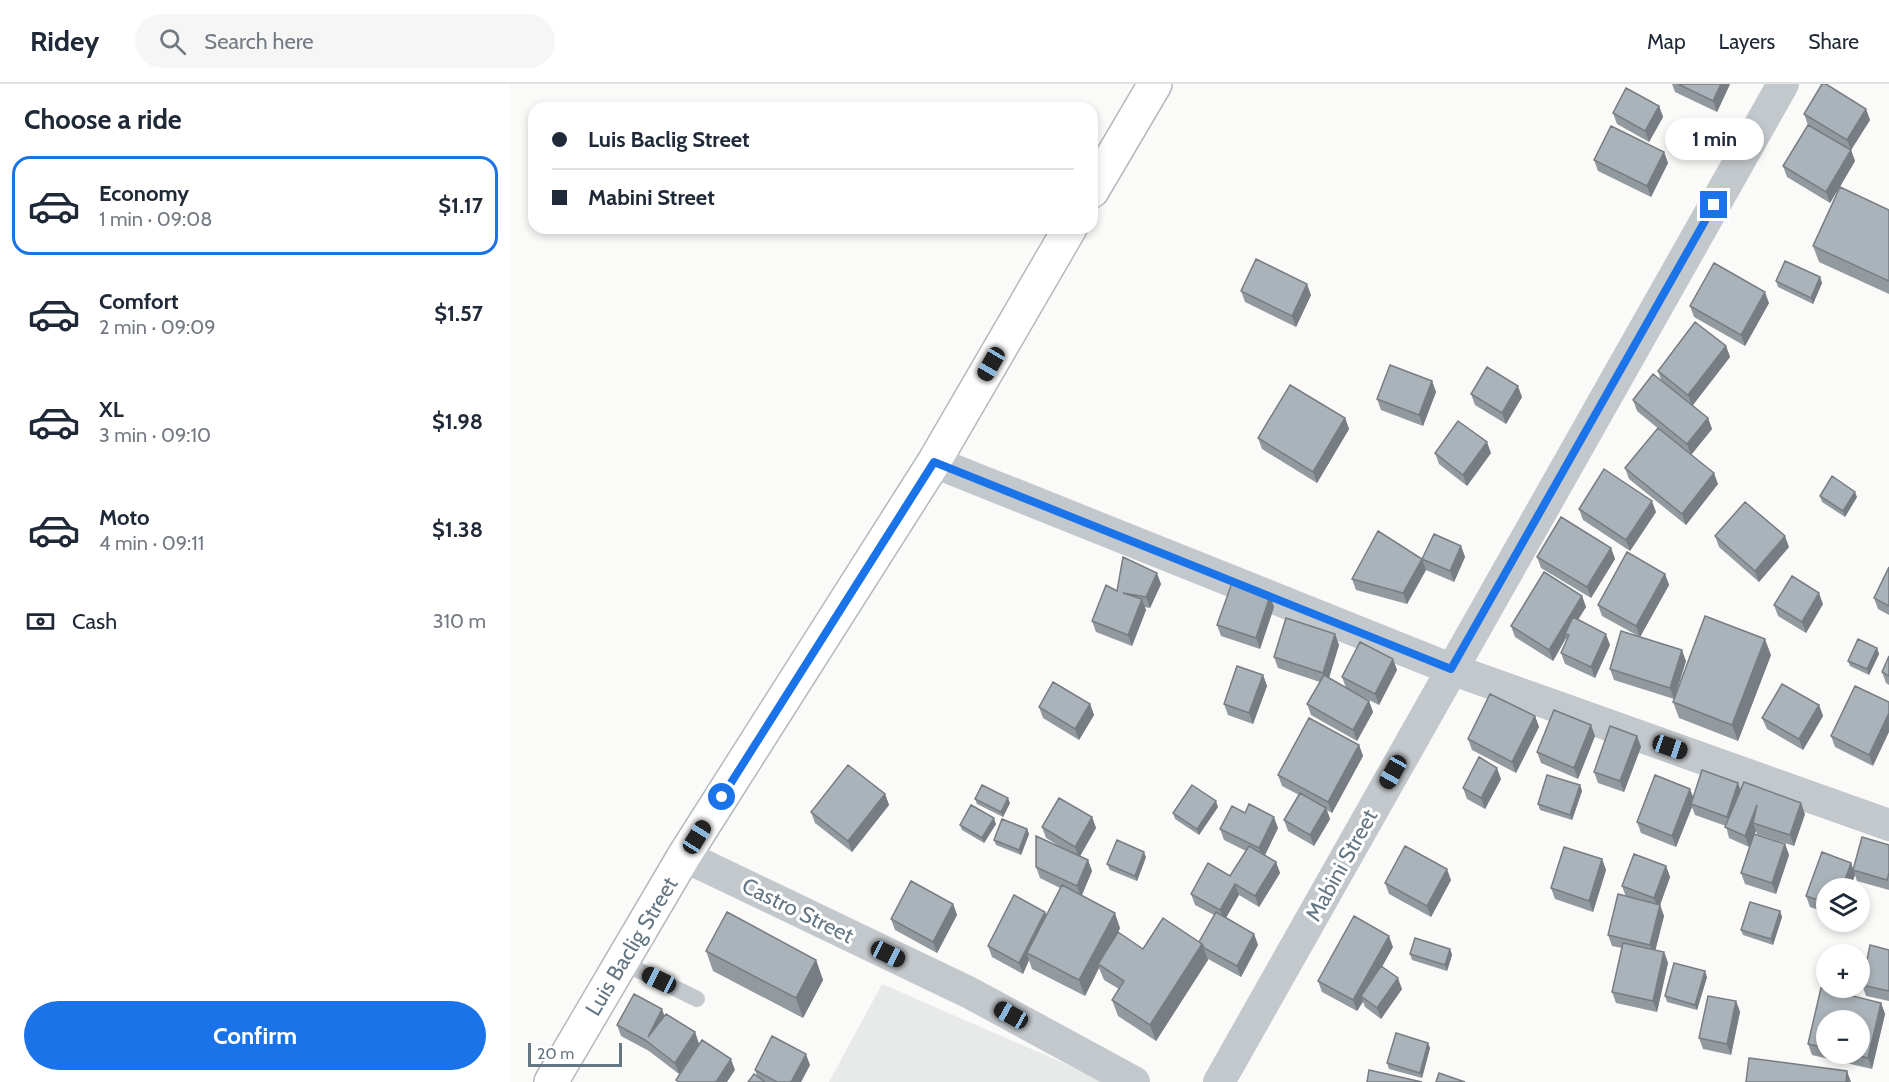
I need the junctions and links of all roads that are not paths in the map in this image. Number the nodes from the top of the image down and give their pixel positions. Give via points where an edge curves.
1 (1155, 84) edge
2 (1783, 84) edge
3 (1098, 181) edge
4 (1067, 234) edge
5 (934, 462) junction
6 (1451, 669) junction
7 (1889, 825) edge
8 (684, 856) junction
9 (622, 962) junction
10 (697, 999) dead end
11 (550, 1082) edge
12 (1134, 1082) edge
13 (1219, 1082) edge

1 - 3 street
2 - 6 street, Mabini Street
4 - 5 street, Luis Baclig Street
5 - 6 street
5 - 8 street, Luis Baclig Street
6 - 7 street
6 - 13 street, Mabini Street
8 - 9 street, Luis Baclig Street
8 - 12 street, Castro Street via 970,993
9 - 10 lane
9 - 11 street, Luis Baclig Street

